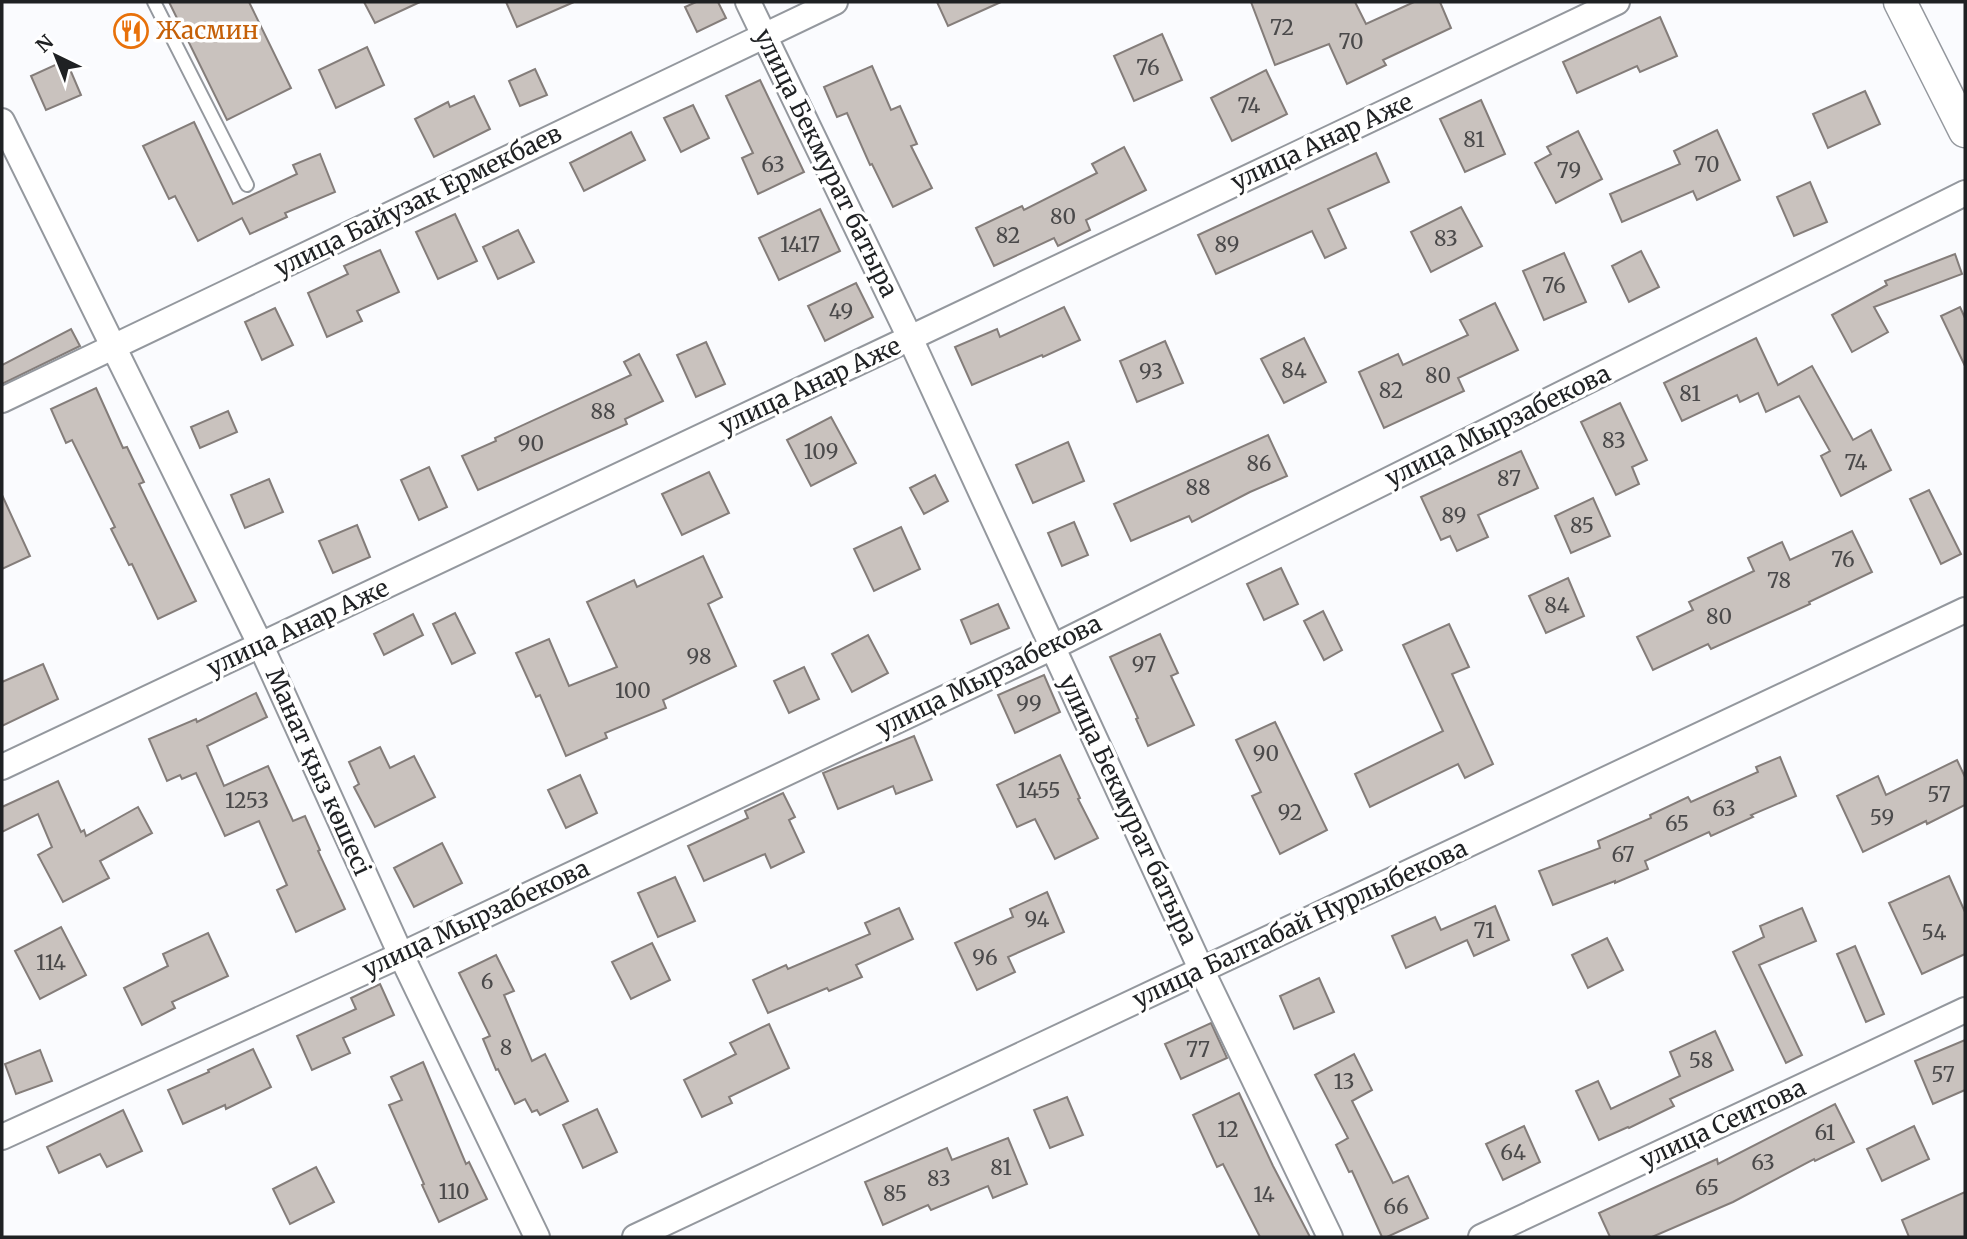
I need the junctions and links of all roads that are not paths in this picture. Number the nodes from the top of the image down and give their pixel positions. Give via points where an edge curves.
1 (154, 2) edge
2 (748, 2) edge
3 (835, 2) edge
4 (1617, 2) edge
5 (1900, 2) edge
6 (764, 34) junction
7 (2, 121) edge
8 (1965, 131) edge
9 (247, 186) dead end
10 (1965, 193) edge
11 (910, 338) junction
12 (114, 348) junction
13 (2, 400) edge
14 (1965, 610) edge
15 (261, 646) junction
16 (1054, 647) junction
17 (2, 767) edge
18 (401, 955) junction
19 (1202, 971) junction
20 (1965, 1010) edge
21 (2, 1137) edge
22 (537, 1237) edge
23 (635, 1237) edge
24 (1330, 1237) edge
25 (1481, 1237) edge

1 - 9 lane
2 - 6 street, улица Бекмурат батыра
3 - 6 street, улица Байузак Ермекбаев
4 - 11 street, улица Анар Аже
5 - 8 street
6 - 11 street, улица Бекмурат батыра
6 - 12 street, улица Байузак Ермекбаев
7 - 12 street, Манат қыз көшесі
10 - 16 street, улица Мырзабекова
11 - 15 street, улица Анар Аже
11 - 16 street, улица Бекмурат батыра
12 - 13 street, улица Байузак Ермекбаев
12 - 15 street, Манат қыз көшесі
14 - 19 street, улица Балтабай Нурлыбекова
15 - 17 street, улица Анар Аже
15 - 18 street, Манат қыз көшесі
16 - 18 street, улица Мырзабекова
16 - 19 street, улица Бекмурат батыра
18 - 21 street, улица Мырзабекова
18 - 22 street, Манат қыз көшесі
19 - 23 street, улица Балтабай Нурлыбекова
19 - 24 street, улица Бекмурат батыра
20 - 25 street, улица Сеитова

